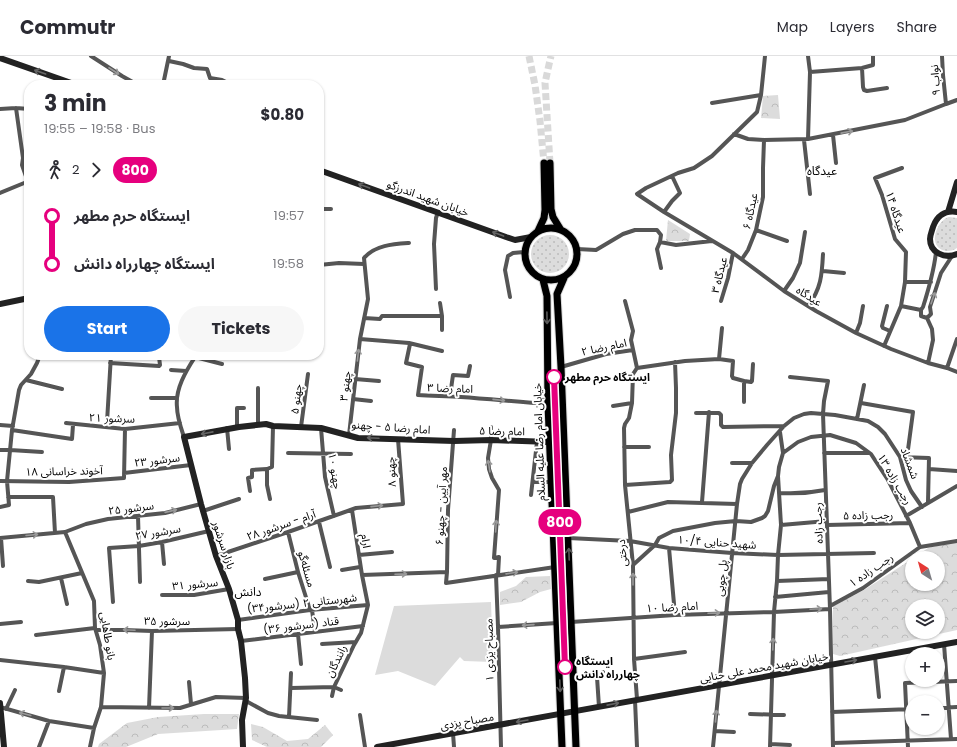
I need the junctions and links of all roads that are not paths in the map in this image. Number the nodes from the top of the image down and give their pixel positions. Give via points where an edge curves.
1 (91, 56) edge
2 (170, 56) edge
3 (764, 56) edge
4 (808, 56) edge
5 (873, 56) edge
6 (942, 56) edge
7 (0, 58) edge
8 (169, 61) junction
9 (862, 68) junction
10 (810, 72) junction
11 (63, 80) edge
12 (129, 80) edge
13 (164, 80) edge
14 (222, 80) edge
15 (887, 88) dead end
16 (761, 95) junction
17 (957, 100) edge
18 (712, 103) dead end
19 (946, 104) junction
20 (16, 108) junction
21 (0, 109) edge
22 (24, 109) edge
23 (734, 134) junction
24 (833, 135) junction
25 (806, 139) junction
26 (764, 140) junction
27 (836, 163) dead end
28 (902, 168) dead end
29 (24, 170) edge
30 (324, 172) edge
31 (672, 176) junction
32 (957, 182) edge
33 (24, 184) edge
34 (0, 193) edge
35 (810, 194) dead end
36 (324, 209) edge
37 (331, 209) dead end
38 (438, 212) junction
39 (664, 212) junction
40 (948, 212) junction
41 (957, 212) edge
42 (561, 230) junction
43 (756, 230) junction
44 (538, 231) junction
45 (805, 232) dead end
46 (531, 237) junction
47 (712, 241) junction
48 (787, 241) dead end
49 (660, 242) junction
50 (410, 243) dead end
51 (577, 249) junction
52 (524, 252) junction
53 (936, 252) junction
54 (734, 253) junction
55 (823, 254) dead end
56 (954, 255) edge
57 (742, 259) junction
58 (324, 264) edge
59 (364, 264) junction
60 (661, 268) dead end
61 (823, 271) junction
62 (844, 273) dead end
63 (564, 278) junction
64 (542, 280) junction
65 (905, 282) junction
66 (931, 282) junction
67 (436, 289) dead end
68 (784, 291) junction
69 (510, 297) dead end
70 (24, 299) edge
71 (626, 301) dead end
72 (721, 301) dead end
73 (440, 303) dead end
74 (0, 304) edge
75 (808, 306) junction
76 (863, 306) dead end
77 (888, 306) dead end
78 (901, 306) junction
79 (921, 310) junction
80 (442, 316) junction
81 (364, 318) junction
82 (927, 318) junction
83 (722, 328) dead end
84 (442, 330) dead end
85 (890, 331) junction
86 (856, 333) junction
87 (360, 339) junction
88 (957, 339) edge
89 (410, 344) junction
90 (884, 346) junction
91 (633, 350) junction
92 (442, 351) dead end
93 (719, 359) junction
94 (38, 360) edge
95 (110, 360) edge
96 (159, 360) edge
97 (193, 360) edge
98 (209, 360) edge
99 (675, 362) junction
100 (110, 363) junction
101 (928, 363) junction
102 (222, 364) dead end
103 (753, 364) dead end
104 (470, 366) dead end
105 (561, 367) junction
106 (637, 368) junction
107 (947, 368) junction
108 (171, 370) dead end
109 (186, 371) junction
110 (957, 372) edge
111 (308, 374) dead end
112 (790, 376) dead end
113 (355, 379) junction
114 (26, 380) junction
115 (379, 381) dead end
116 (744, 381) junction
117 (864, 385) dead end
118 (258, 388) dead end
119 (62, 389) dead end
120 (450, 396) junction
121 (151, 398) dead end
122 (176, 398) junction
123 (353, 399) junction
124 (371, 402) dead end
125 (744, 402) dead end
126 (860, 403) junction
127 (548, 404) junction
128 (632, 404) junction
129 (613, 406) dead end
130 (244, 408) dead end
131 (709, 412) junction
132 (696, 413) dead end
133 (823, 414) junction
134 (857, 419) junction
135 (106, 422) dead end
136 (66, 423) dead end
137 (180, 423) junction
138 (0, 425) edge
139 (73, 425) junction
140 (258, 425) junction
141 (273, 426) junction
142 (784, 426) junction
143 (302, 427) junction
144 (491, 427) dead end
145 (13, 428) junction
146 (227, 428) junction
147 (237, 428) junction
148 (322, 428) junction
149 (124, 429) junction
150 (454, 430) dead end
151 (780, 432) junction
152 (349, 435) junction
153 (824, 435) junction
154 (184, 437) junction
155 (398, 439) junction
156 (491, 440) junction
157 (454, 441) junction
158 (537, 442) junction
159 (550, 442) junction
160 (624, 446) junction
161 (649, 447) dead end
162 (229, 449) dead end
163 (0, 450) edge
164 (10, 450) junction
165 (42, 452) dead end
166 (288, 453) dead end
167 (783, 453) junction
168 (824, 453) junction
169 (870, 453) junction
170 (323, 454) junction
171 (351, 454) dead end
172 (900, 457) junction
173 (907, 457) junction
174 (732, 463) dead end
175 (752, 463) junction
176 (191, 465) junction
177 (267, 469) junction
178 (929, 469) junction
179 (957, 471) edge
180 (124, 473) junction
181 (778, 476) junction
182 (0, 481) edge
183 (7, 481) junction
184 (533, 482) junction
185 (551, 482) junction
186 (625, 485) junction
187 (957, 486) edge
188 (825, 490) junction
189 (250, 491) dead end
190 (779, 493) junction
191 (531, 495) dead end
192 (8, 497) junction
193 (239, 499) dead end
194 (270, 499) dead end
195 (702, 502) junction
196 (928, 502) junction
197 (201, 504) junction
198 (402, 504) joint
199 (737, 504) junction
200 (922, 506) junction
201 (0, 507) edge
202 (352, 510) junction
203 (203, 511) junction
204 (628, 512) junction
205 (138, 516) junction
206 (334, 516) junction
207 (906, 516) junction
208 (736, 521) junction
209 (319, 522) junction
210 (827, 523) junction
211 (910, 523) junction
212 (781, 525) junction
213 (56, 532) junction
214 (65, 532) junction
215 (209, 532) junction
216 (288, 532) junction
217 (0, 538) edge
218 (568, 538) junction
219 (630, 541) junction
220 (957, 541) edge
221 (162, 542) junction
222 (655, 545) junction
223 (139, 546) junction
224 (920, 547) junction
225 (670, 548) junction
226 (392, 552) dead end
227 (732, 553) junction
228 (874, 553) dead end
229 (778, 555) junction
230 (828, 555) junction
231 (216, 556) junction
232 (359, 556) junction
233 (164, 564) dead end
234 (633, 564) junction
235 (3, 566) dead end
236 (330, 567) dead end
237 (360, 567) junction
238 (555, 567) junction
239 (342, 570) dead end
240 (298, 572) junction
241 (447, 572) junction
242 (82, 573) junction
243 (362, 575) junction
244 (497, 575) junction
245 (61, 578) junction
246 (265, 579) dead end
247 (829, 579) junction
248 (28, 581) dead end
249 (777, 581) junction
250 (140, 582) dead end
251 (229, 589) junction
252 (829, 592) junction
253 (162, 595) dead end
254 (775, 597) junction
255 (113, 602) dead end
256 (67, 604) dead end
257 (368, 605) junction
258 (830, 607) junction
259 (311, 610) junction
260 (774, 612) junction
261 (726, 613) junction
262 (675, 615) junction
263 (633, 618) junction
264 (238, 620) junction
265 (21, 622) dead end
266 (571, 622) junction
267 (557, 623) junction
268 (0, 624) edge
269 (363, 626) junction
270 (498, 627) junction
271 (96, 629) junction
272 (238, 629) junction
273 (152, 632) junction
274 (316, 632) junction
275 (298, 634) junction
276 (36, 635) dead end
277 (241, 641) junction
278 (356, 642) junction
279 (957, 642) edge
280 (322, 644) dead end
281 (944, 644) junction
282 (685, 652) dead end
283 (875, 657) junction
284 (634, 659) junction
285 (0, 660) edge
286 (301, 664) dead end
287 (830, 665) junction
288 (64, 667) junction
289 (603, 672) dead end
290 (104, 673) junction
291 (291, 673) dead end
292 (772, 675) junction
293 (957, 681) edge
294 (189, 682) dead end
295 (947, 682) junction
296 (719, 685) junction
297 (334, 687) junction
298 (291, 688) junction
299 (15, 690) dead end
300 (341, 690) dead end
301 (59, 691) dead end
302 (905, 695) edge
303 (332, 696) dead end
304 (879, 697) dead end
305 (246, 700) junction
306 (636, 700) junction
307 (0, 703) edge
308 (191, 704) junction
309 (101, 707) junction
310 (599, 707) junction
311 (3, 708) edge
312 (149, 708) junction
313 (945, 708) edge
314 (949, 708) junction
315 (957, 708) edge
316 (905, 709) edge
317 (575, 712) junction
318 (832, 712) junction
319 (561, 714) junction
320 (750, 714) dead end
321 (771, 714) junction
322 (360, 715) dead end
323 (784, 715) dead end
324 (289, 717) junction
325 (317, 720) dead end
326 (49, 721) junction
327 (500, 725) junction
328 (94, 728) junction
329 (715, 731) junction
330 (734, 732) dead end
331 (453, 733) junction
332 (907, 735) edge
333 (951, 739) junction
334 (957, 739) edge
335 (907, 741) junction
336 (401, 745) edge
337 (790, 745) dead end
338 (833, 745) edge
339 (770, 746) edge
340 (4, 747) edge
341 (39, 747) edge
342 (90, 747) edge
343 (243, 747) edge
344 (365, 747) edge
345 (377, 747) edge
346 (454, 747) edge
347 (501, 747) edge
348 (562, 747) edge
349 (576, 747) edge
350 (638, 747) edge
351 (713, 747) edge
352 (908, 747) edge

1 -> 12 street
2 - 8 street
3 - 16 street
4 - 10 street
5 - 9 street via 873,65
6 - 19 street, نواب ۹
11 -> 7 main road
8 - 13 street
8 - 14 street via 206,69 210,78
9 - 10 street
9 - 15 street via 864,90
10 - 25 street
16 - 18 street
16 - 23 street via 757,112
17 - 19 street
24 -> 19 street via 905,120
20 - 21 street
20 - 22 street
20 - 29 street
23 - 26 street via 748,139
23 - 31 street via 712,156 694,168
24 - 25 street
24 - 27 street
25 - 26 street
25 - 35 street
26 - 43 street, عیدگاه ۶ via 763,197
28 - 65 street, عیدگاه ۱۴ via 875,178 895,239 906,252
38 -> 30 main road, خیابان شهید اندرزگو
31 - 39 street via 680,194
31 - 39 street, عیدگاه via 637,194
32 - 40 main road
33 - 34 street
36 - 37 street
46 -> 38 main road, خیابان شهید اندرزگو via 515,240
38 - 67 street via 434,244
39 - 47 street, عیدگاه
40 - 41 main road
40 - 53 main road via 935,221 930,237 931,245
42 - 44 main road via 545,228
42 - 44 main road via 551,209 547,163 544,218
42 - 51 main road via 574,241
43 - 48 street
43 - 57 street, عیدگاه ۶
44 - 46 main road
45 - 68 street via 800,263
46 - 52 main road
47 - 49 street via 676,245
47 - 54 street, عیدگاه
49 - 51 street via 661,235 657,230 635,230 596,250
49 - 60 street via 658,249
50 - 59 street via 385,246 369,252 364,258
51 - 63 main road via 578,258 575,266
52 - 64 main road via 529,270
52 - 69 street via 508,256 505,270
53 - 56 main road via 943,256
53 - 66 street
54 - 57 street, عیدگاه
54 - 72 street, عیدگاه ۳
55 - 61 street
82 -> 56 street via 931,314 930,307 941,273
57 - 68 street, عیدگاه
58 - 59 street
59 - 81 street, چهنو ۳ via 368,299
61 - 62 street
61 - 75 street via 815,297
63 - 64 main road via 556,281
63 - 105 main road via 558,294
64 -> 127 main road, خیابان امام رضا علیه السلام via 547,296
65 - 66 street
65 - 78 street, عیدگاه ۱۴
66 - 79 street
68 - 75 street, عیدگاه
70 - 74 main road
71 - 91 street via 633,331
73 - 80 street
75 - 86 street, عیدگاه
76 - 86 street
77 - 85 street via 882,326
78 - 79 street
78 - 85 street, عیدگاه ۱۴
79 - 82 street via 921,316
80 - 81 street via 382,316 380,320
80 - 84 street
81 - 87 street, چهنو ۳
82 - 101 street via 933,340
83 - 93 street
85 - 90 street, عیدگاه ۱۴
86 - 90 street, عیدگاه
87 - 89 street
113 -> 87 street, چهنو ۳
88 - 107 street
89 - 92 street
89 - 120 street, امام رضا ۳ via 406,363 422,367 418,396
90 - 101 street, عیدگاه
91 - 105 street, امام رضا ۲ via 606,354
91 - 106 street, امام رضا ۲
93 - 99 street
93 - 116 street via 733,361 733,378
94 - 114 street
95 - 100 street
96 - 100 street via 159,366
97 - 109 street, بازار سرشور
98 - 102 street
99 - 106 street
99 - 186 street via 676,413 671,455 672,480
100 - 135 street
101 - 107 street, عیدگاه
103 - 116 street via 752,381
104 - 120 street via 468,376 453,375
105 - 218 main road
106 - 128 street, درختی via 633,374
107 - 110 street, عیدگاه
108 - 109 street
109 - 122 street, بازار سرشور
111 - 143 street, چهنو ۵
112 - 133 street, رجب زاده via 828,381
113 - 115 street
113 - 123 street, چهنو ۳
114 - 119 street
114 - 145 street via 19,388
116 - 125 street
117 - 126 street
118 - 140 street
120 -> 127 street, امام رضا ۳
121 - 122 street
122 - 137 street, بازار سرشور
123 - 124 street
123 - 152 street, چهنو ۳
126 - 134 street
126 - 173 street via 913,412
127 - 159 main road, خیابان امام رضا علیه السلام
128 - 129 street
128 - 160 street, درختی via 629,420 624,426
130 - 147 street via 237,408
131 - 132 street
131 - 142 street via 720,414 723,427
131 - 195 street
133 - 134 street, شمشاد
133 - 142 street, شمشاد via 804,414
133 - 153 street, رجب زاده
134 - 172 street, شمشاد via 868,421 878,427
136 - 139 street, سرشور ۲۱
137 - 149 street, سرشور ۲۱
137 - 154 street, بازار سرشور
138 - 145 street
139 - 145 street via 72,439
139 - 149 street, سرشور ۲۱
140 - 141 main road, امام رضا ۵ - چهنو
140 - 147 main road, امام رضا ۵ - چهنو
141 - 143 main road, امام رضا ۵ - چهنو
141 - 177 street via 272,467
142 - 151 street
143 - 148 main road, امام رضا ۵ - چهنو
144 - 156 street
145 - 164 street
146 - 147 main road, امام رضا ۵ - چهنو
146 -> 154 main road, امام رضا ۵ - چهنو
146 - 162 street
148 - 152 main road, امام رضا ۵ - چهنو
148 - 170 street, چهنو ۱۰
149 - 180 street
150 - 157 street, مهر آیین - چهنو ۶
151 - 167 street
151 - 175 street
155 -> 152 main road, امام رضا ۵ - چهنو via 358,438
153 - 167 street via 798,442
153 - 168 street, رجب زاده
153 - 169 street, رجب زاده ۱۳ via 856,443
154 - 176 main road, بازار سرشور
155 - 157 main road, امام رضا ۵ - چهنو
155 - 198 street, چهنو ۸
156 - 157 main road, امام رضا ۵
156 - 158 main road, امام رضا ۵
244 -> 156 street, مصباح یزدی ۱ via 499,557 494,558 499,490 489,469
157 - 241 street, مهر آیین - چهنو ۶ via 448,510
158 - 159 main road, امام رضا ۵
158 - 184 street
159 - 185 main road, خیابان امام رضا علیه السلام
160 - 161 street
160 - 186 street, درختی
163 - 164 street
164 - 165 street
164 - 183 street
166 - 170 street
167 - 181 street
168 - 169 street
168 - 188 street, رجب زاده
169 - 207 street, رجب زاده ۱۳ via 888,480
170 - 171 street
170 - 206 street, چهنو ۱۰ via 325,477
172 - 173 street
172 - 200 street, شمشاد via 906,480
173 - 178 street via 928,458
174 - 175 street
175 - 199 street via 740,484
176 - 180 street, سرشور ۲۳
176 - 197 main road, بازار سرشور
177 - 189 street via 252,470 252,477 248,478
177 - 194 street
178 - 179 street
178 - 196 street
180 - 183 street, آخوند خراسانی ۱۸ via 124,478 100,480
181 - 190 street
181 - 208 street via 765,516 751,522
182 - 183 street, آخوند خراسانی ۱۸
183 - 192 street
184 - 185 street
184 - 191 street
185 - 238 main road, خیابان امام رضا علیه السلام
186 - 204 street, درختی
187 - 196 street
188 - 190 street via 795,494
188 - 210 street, رجب زاده
190 - 212 street
192 - 201 street via 9,504
192 - 213 street via 54,497
193 - 203 street
195 - 199 street
195 - 204 street via 668,502
196 - 200 street
197 - 203 main road, بازار سرشور
205 -> 197 street, سرشور ۲۵
202 -> 198 street, آرام - سرشور ۲۸
199 - 208 street, پل چوبی
200 - 207 street
202 - 206 street, آرام - سرشور ۲۸
202 - 232 street, ارام
203 - 215 main road, بازار سرشور
204 - 219 street, درختی
205 - 214 street, سرشور ۲۵ via 108,519
205 - 223 street
206 - 209 street, آرام - سرشور ۲۸
207 - 211 street, رجب زاده ۱۳
208 - 222 street via 673,531 659,538
208 - 227 street, پل چوبی
209 - 216 street, آرام - سرشور ۲۸
209 - 236 street
210 - 211 street, رجب زاده ۵
210 - 212 street, رجب زاده ۵
210 - 230 street, رجب زاده
211 - 224 street, رجب زاده ۱۳
212 - 229 street
213 - 214 street
217 -> 213 street
214 - 242 street, بانو طاهایی
215 - 221 street, سرشور ۲۷
215 - 231 main road, بازار سرشور
216 - 231 street, آرام - سرشور ۲۸
216 - 240 street, مسئله‌گو
217 - 235 street
218 - 219 street, شهید حنایی ۱۰/۴
266 -> 218 main road
219 - 222 street, شهید حنایی ۱۰/۴
219 - 234 street, درختی
220 - 224 street
221 - 223 street, سرشور ۲۷
221 - 233 street
222 - 225 street, شهید حنایی ۱۰/۴
222 - 234 street
223 - 250 street
223 - 255 street, سرشور ۲۷ via 109,548
224 - 258 street, رجب زاده ۱ via 863,588
225 - 227 street, شهید حنایی ۱۰/۴
225 - 262 street
226 - 232 street
227 - 229 street, شهید حنایی ۱۰/۴
227 - 261 street, پل چوبی
228 - 230 street, شهید حنایی ۱۰/۴
229 - 230 street, شهید حنایی ۱۰/۴
229 - 249 street
230 - 247 street, رجب زاده
231 - 251 main road, بازار سرشور
232 - 237 street, ارام
263 -> 234 street, درختی
237 - 239 street
237 - 243 street, ارام
244 -> 238 street
238 - 267 main road, خیابان امام رضا علیه السلام
240 - 246 street
240 - 259 street, مسئله‌گو
243 -> 241 street
241 - 244 street, مهر آیین - چهنو ۶ via 446,583
242 - 245 street
242 - 271 street, بانو طاهایی via 94,601
243 - 257 street, رانندگان
244 - 270 street, مصباح یزدی ۱
245 - 248 street via 40,582
245 - 256 street
247 - 249 street
247 - 252 street, رجب زاده
249 - 254 street
251 - 253 street, سرشور ۳۱ via 194,595
251 - 264 main road, بازار سرشور
252 - 254 street
252 - 258 street, رجب زاده
254 - 260 street
257 - 259 street, شهرستانی ۲ (سرشور۳۴)
257 - 269 street, رانندگان
260 -> 258 street, امام رضا ۱۰
258 - 287 street, رجب زاده
259 - 264 street, شهرستانی ۲ (سرشور۳۴)
259 - 274 street, مسئله‌گو
260 - 261 street, امام رضا ۱۰
292 -> 260 street
262 -> 261 street, امام رضا ۱۰
261 - 296 street, پل چوبی
262 - 263 street, امام رضا ۱۰
263 - 266 street, امام رضا ۱۰
263 - 284 street, درختی
264 - 272 main road, بازار سرشور
265 - 268 street
266 - 317 main road
267 -> 270 street
267 -> 319 main road, خیابان امام رضا علیه السلام
269 - 274 street, قناد (سرشور ۳۶)
269 - 278 street, رانندگان
270 - 327 street, مصباح یزدی ۱
273 -> 271 street, سرشور ۳۵
271 - 276 street, سرشور ۳۵
271 - 290 street, بانو طاهایی
272 - 273 street, سرشور ۳۵
272 - 277 main road, بازار سرشور
273 - 312 street
274 - 275 street, قناد (سرشور ۳۶)
275 - 277 street, قناد (سرشور ۳۶)
275 - 286 street
277 - 305 main road, بازار سرشور
278 - 280 street
278 - 297 street, رانندگان
279 - 281 main road, خیابان شهید محمد علی حنایی
281 - 283 main road, خیابان شهید محمد علی حنایی
281 - 295 street
282 - 284 street
287 -> 283 main road, خیابان شهید محمد علی حنایی
283 - 304 street
284 - 306 street, درختی
285 - 288 street
287 - 292 main road, خیابان شهید محمد علی حنایی
287 - 318 street, رجب زاده
288 - 290 street
288 - 301 street
289 - 310 street via 597,677
290 - 309 street, بانو طاهایی
291 - 298 street
292 - 296 main road, خیابان شهید محمد علی حنایی
292 - 321 street
293 - 295 street
294 - 308 street
295 - 302 street via 905,683
295 - 314 street
296 - 306 main road, خیابان شهید محمد علی حنایی
329 -> 296 street, پل چوبی
297 - 298 street, رانندگان
297 - 300 street
297 - 303 street
298 - 324 street
299 - 311 street
305 - 308 street via 216,697
305 - 324 street via 268,713
305 - 343 main road, بازار سرشور via 242,720
310 -> 306 main road, خیابان شهید محمد علی حنایی
306 - 350 street, درختی
307 - 311 main road
312 -> 308 street via 180,708
309 - 312 street
309 - 328 street, بانو طاهایی
310 - 317 main road, خیابان شهید محمد علی حنایی
326 -> 311 street
311 - 340 main road
313 - 314 street
314 - 315 street
314 - 333 street
316 - 318 street
317 - 319 main road, مصباح یزدی
317 - 349 main road
318 - 338 street, رجب زاده
319 -> 327 main road, مصباح یزدی
319 - 348 main road, خیابان امام رضا علیه السلام
320 - 321 street
321 - 323 street
321 - 339 street
322 - 344 street
324 - 325 street
326 - 328 street
326 - 341 street
327 - 331 main road, مصباح یزدی
327 - 347 street, مصباح یزدی ۱
328 - 342 street, بانو طاهایی
329 - 330 street
329 - 351 street, پل چوبی
331 - 336 main road, مصباح یزدی
331 - 346 street
332 - 335 street
333 - 334 street
333 - 335 street
335 - 338 street
335 - 352 street
336 - 345 main road, مصباح یزدی
337 - 339 street

